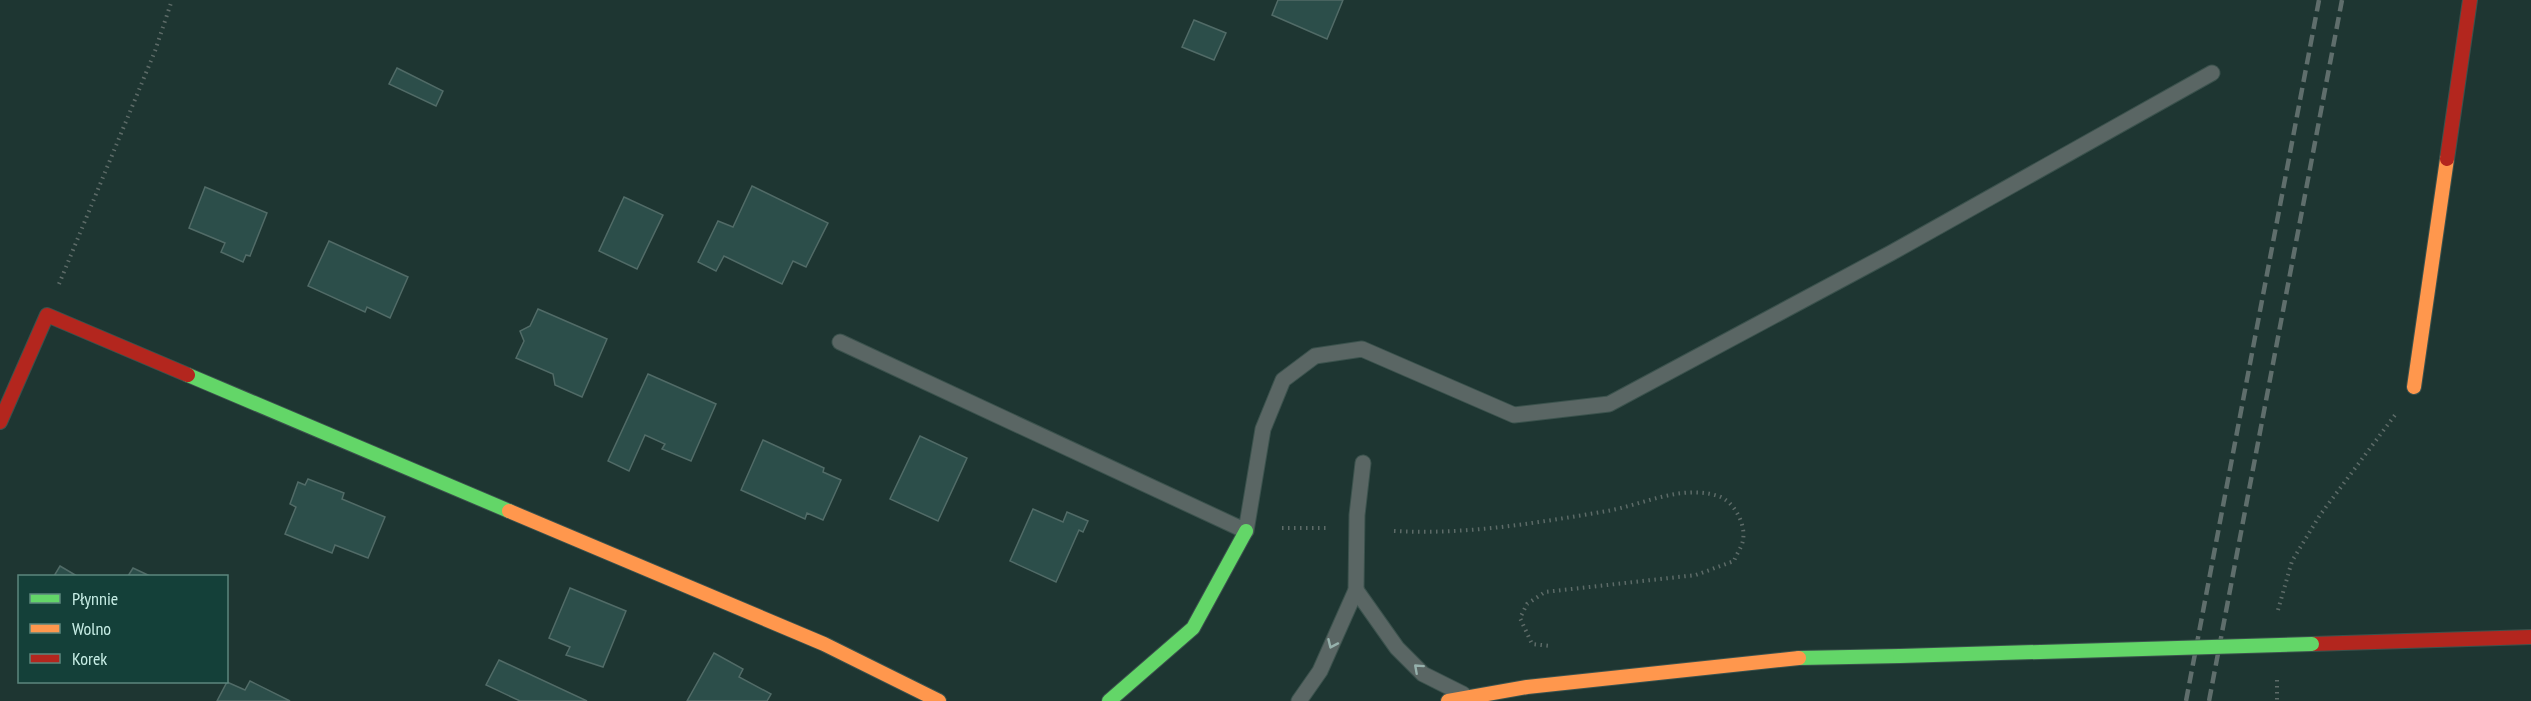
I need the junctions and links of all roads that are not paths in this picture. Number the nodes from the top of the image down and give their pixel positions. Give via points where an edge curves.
1 (2470, 0) edge
2 (2212, 73) dead end
3 (840, 342) dead end
4 (2414, 387) road end
5 (0, 422) edge
6 (1363, 463) dead end
7 (1246, 531) junction
8 (1356, 590) junction
9 (2531, 637) edge
10 (1466, 699) edge
11 (939, 701) edge
12 (1109, 701) edge
13 (1299, 701) edge
14 (1448, 701) edge

1 - 4 street
2 - 7 lane via 1891,253 1609,404 1514,415 1362,349 1316,356 1283,380 1263,429
3 - 7 lane
5 - 11 street via 47,315 824,644
6 - 8 lane via 1357,515
7 - 12 street via 1193,628
10 -> 8 lane via 1423,674 1397,648
8 -> 13 lane via 1320,671
9 - 10 street, bridge via 1774,659 1527,687
10 - 14 street

